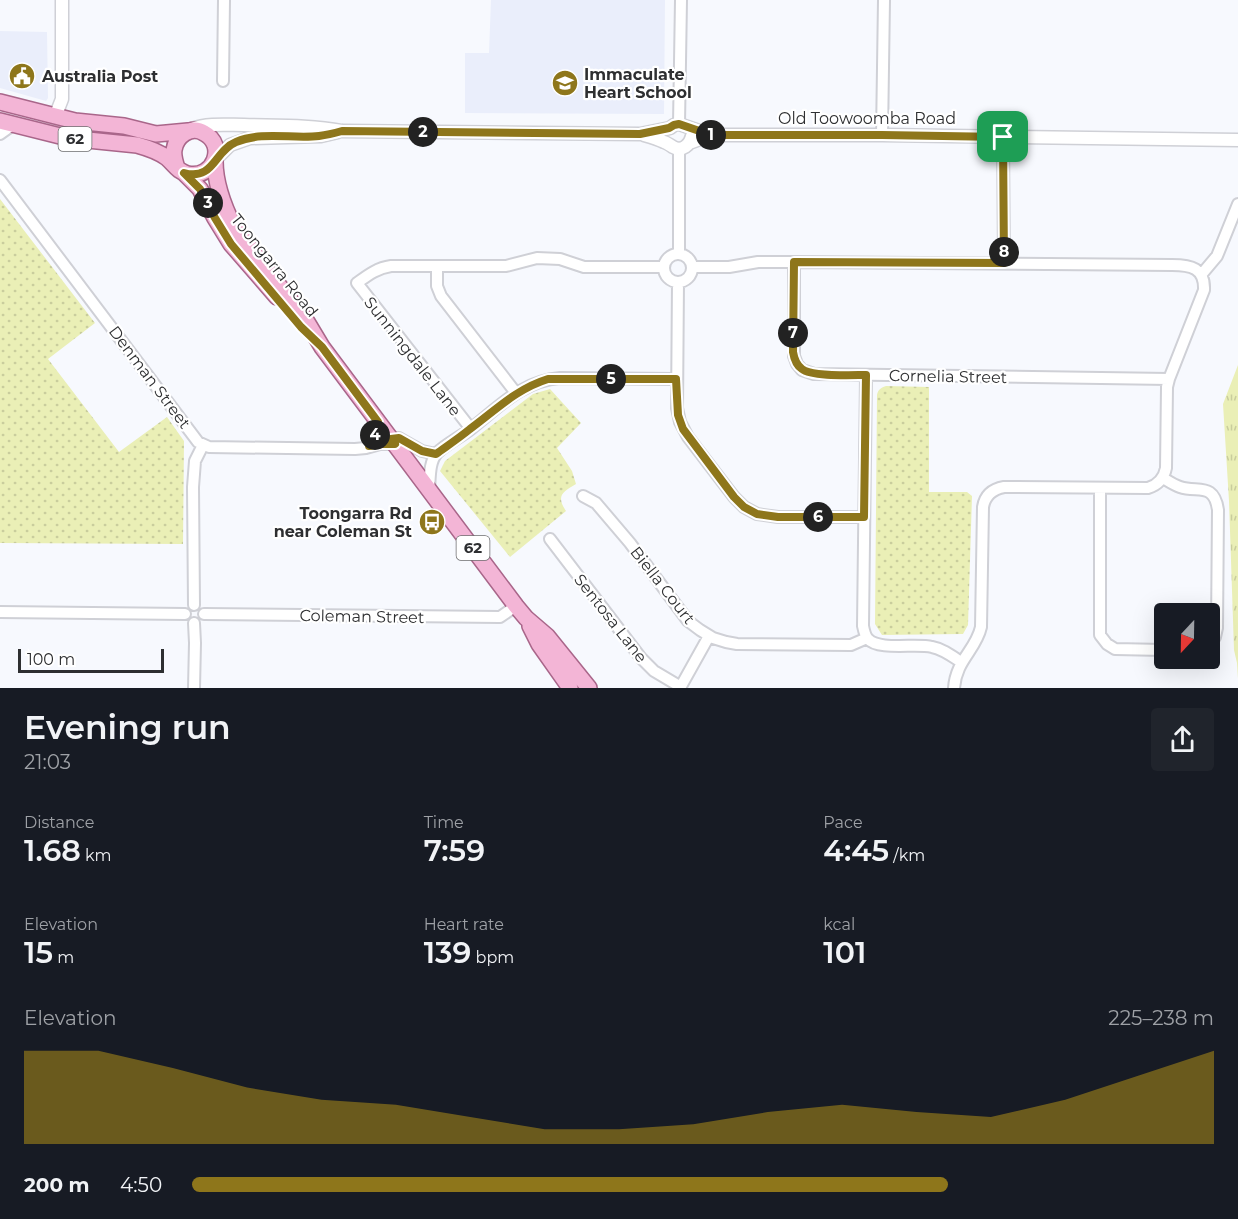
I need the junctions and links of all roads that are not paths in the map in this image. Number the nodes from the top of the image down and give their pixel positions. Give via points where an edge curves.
1 (62, 0) edge
2 (224, 0) edge
3 (681, 0) edge
4 (884, 0) edge
5 (223, 81) dead end
6 (62, 99) junction
7 (0, 102) edge
8 (55, 117) junction
9 (75, 122) junction
10 (7, 123) edge
11 (679, 126) junction
12 (188, 131) junction
13 (342, 131) junction
14 (0, 134) edge
15 (640, 134) junction
16 (711, 135) junction
17 (882, 135) junction
18 (1003, 137) junction
19 (1238, 140) edge
20 (137, 145) junction
21 (679, 145) junction
22 (215, 160) junction
23 (180, 171) junction
24 (0, 180) edge
25 (1238, 204) edge
26 (679, 253) junction
27 (794, 262) junction
28 (1004, 263) junction
29 (437, 266) junction
30 (664, 267) junction
31 (693, 267) junction
32 (1201, 275) junction
33 (678, 282) junction
34 (322, 347) junction
35 (866, 375) junction
36 (676, 379) junction
37 (1169, 379) junction
38 (516, 393) junction
39 (378, 422) junction
40 (471, 429) junction
41 (393, 441) junction
42 (203, 445) junction
43 (369, 446) junction
44 (436, 454) junction
45 (1163, 478) junction
46 (1100, 488) junction
47 (429, 489) junction
48 (583, 496) dead end
49 (864, 517) junction
50 (550, 539) dead end
51 (1217, 603) edge
52 (194, 605) junction
53 (0, 612) edge
54 (521, 612) junction
55 (185, 614) junction
56 (204, 614) junction
57 (194, 623) junction
58 (710, 636) junction
59 (867, 638) junction
60 (1154, 650) edge
61 (960, 668) junction
62 (194, 688) edge
63 (570, 688) edge
64 (589, 688) edge
65 (681, 688) edge
66 (954, 688) edge
67 (962, 688) edge

1 - 6 street
2 - 5 street
3 - 11 street
4 - 17 street
6 - 8 street
6 - 9 street
7 - 8 main road, Old Toowoomba Road / 62
8 - 9 main road, Old Toowoomba Road / 62
8 - 20 main road via 56,124 69,131 122,137
9 - 12 main road, Old Toowoomba Road / 62 via 124,126 156,134
10 - 14 street
10 - 20 main road, 62 via 68,138
11 - 15 street, Old Toowoomba Road
11 - 16 street, Old Toowoomba Road
11 - 21 street via 666,135
11 - 21 street via 692,135
12 - 13 street, Old Toowoomba Road via 217,125
12 - 22 main road, 62 via 207,134 215,146
12 - 23 main road via 175,147 174,159
13 - 15 street, Old Toowoomba Road
13 - 22 street, Old Toowoomba Road via 321,136 250,138 230,145
15 - 21 street, Old Toowoomba Road
16 - 17 street, Old Toowoomba Road
16 - 21 street, Old Toowoomba Road
17 - 18 street, Old Toowoomba Road
18 - 19 street, Old Toowoomba Road
18 - 28 street
20 - 23 main road, 62 via 156,151
21 - 26 street
22 - 23 main road via 202,173
22 - 34 main road, Toongarra Road / 62 via 218,186 234,227
23 - 34 main road, Toongarra Road / 62 via 200,189 231,244
24 - 42 street, Denman Street
25 - 32 street via 1217,256
26 - 30 street via 670,256
26 - 31 street via 690,259
27 - 28 street
27 - 31 street
27 - 35 street, Cornelia Street via 793,352 797,364 814,374
28 - 32 street via 1184,265
29 - 30 street via 507,266 553,258 584,267
29 - 38 street via 441,296
29 - 40 street, Sunningdale Lane via 382,267 357,283
30 - 33 street via 670,279
31 - 33 street via 690,276
32 - 37 street via 1204,290
33 - 36 street
34 - 39 main road, Toongarra Road / 62
35 - 37 street, Cornelia Street
35 - 49 street
36 - 38 street via 548,379
36 - 49 street via 678,415 683,429 744,507 757,514 778,517
37 - 45 street
38 - 40 street
39 - 41 main road, Toongarra Road / 62
39 - 43 street
40 - 44 street
41 - 43 street
41 - 44 street via 399,438
41 - 47 main road, Toongarra Road / 62
42 - 43 street via 355,449
42 - 52 street, Denman Street via 195,461
44 - 47 street via 430,468
45 - 46 street via 1148,488
45 - 51 street via 1182,488 1205,490 1216,502
46 - 60 street via 1100,635 1115,649
46 - 61 street via 1004,487 988,494 983,507 981,627
47 - 54 main road, Toongarra Road / 62
48 - 58 street, Biella Court via 596,502 685,618
49 - 59 street via 863,626
50 - 65 street, Sentosa Lane via 641,658
52 - 55 street
52 - 56 street
53 - 55 street
54 - 56 street, Coleman Street via 500,617
54 - 63 main road, Toongarra Road / 62
54 - 64 main road, Toongarra Road / 62 via 547,636
55 - 57 street
56 - 57 street via 201,621
57 - 62 street
58 - 59 street, Biella Court via 741,644 851,645
58 - 65 street
59 - 61 street via 878,645 933,647 945,651
61 - 66 street
61 - 67 street

